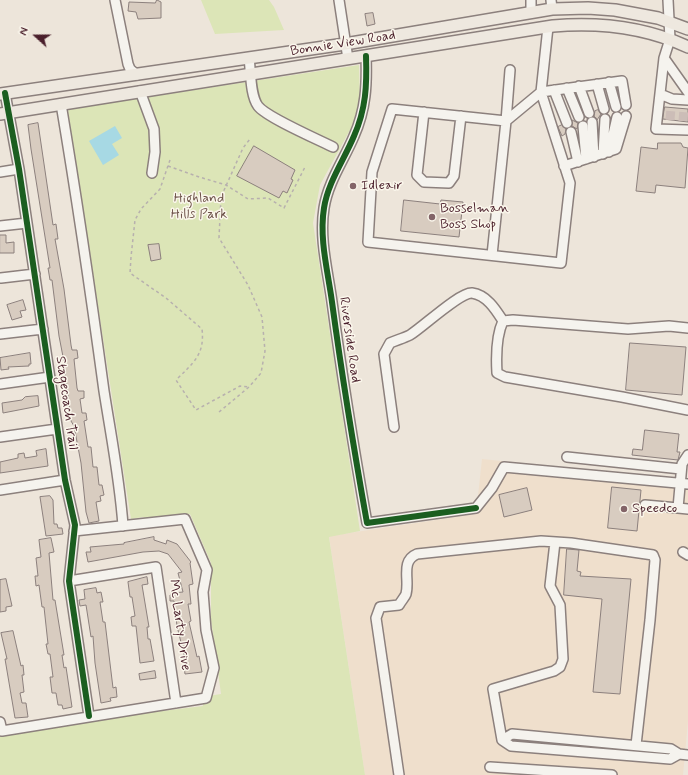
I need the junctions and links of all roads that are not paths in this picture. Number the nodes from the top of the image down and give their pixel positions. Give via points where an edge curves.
1 (115, 0) edge
2 (339, 0) edge
3 (531, 0) edge
4 (668, 0) edge
5 (551, 5) edge
6 (531, 13) junction
7 (670, 21) junction
8 (548, 27) junction
9 (688, 29) edge
10 (670, 39) junction
11 (345, 44) junction
12 (688, 47) edge
13 (366, 56) junction
14 (249, 58) junction
15 (664, 58) junction
16 (348, 59) junction
17 (510, 70) dead end
18 (251, 74) junction
19 (137, 75) junction
20 (609, 82) junction
21 (685, 82) edge
22 (597, 84) junction
23 (579, 86) junction
24 (567, 88) junction
25 (554, 90) junction
26 (140, 91) junction
27 (541, 92) junction
28 (3, 94) edge
29 (660, 94) junction
30 (686, 100) edge
31 (61, 104) junction
32 (626, 105) dead end
33 (616, 107) dead end
34 (424, 112) junction
35 (4, 113) edge
36 (461, 116) junction
37 (622, 116) dead end
38 (579, 117) dead end
39 (506, 121) junction
40 (567, 123) dead end
41 (583, 126) dead end
42 (685, 127) edge
43 (571, 132) dead end
44 (334, 147) dead end
45 (594, 157) junction
46 (564, 166) junction
47 (19, 169) junction
48 (0, 172) edge
49 (152, 173) dead end
50 (27, 223) junction
51 (0, 226) edge
52 (492, 256) junction
53 (35, 274) junction
54 (1, 278) dead end
55 (503, 321) junction
56 (688, 328) edge
57 (43, 329) junction
58 (0, 334) edge
59 (50, 377) junction
60 (0, 384) edge
61 (688, 410) edge
62 (394, 426) dead end
63 (57, 429) junction
64 (0, 437) edge
65 (688, 455) edge
66 (567, 458) dead end
67 (682, 468) junction
68 (65, 480) junction
69 (684, 484) edge
70 (0, 490) edge
71 (645, 505) dead end
72 (678, 508) junction
73 (688, 509) edge
74 (123, 526) junction
75 (74, 531) junction
76 (555, 542) junction
77 (688, 550) edge
78 (688, 555) edge
79 (69, 581) junction
80 (176, 703) junction
81 (89, 716) junction
82 (1, 726) edge
83 (502, 740) junction
84 (636, 745) junction
85 (684, 755) edge
86 (490, 766) dead end
87 (399, 775) edge
88 (612, 775) edge

1 - 19 street via 128,64
2 - 11 street
3 - 6 street
4 - 7 street
5 - 6 main road, Bonnie View Road
5 - 7 main road, Bonnie View Road via 615,10
5 - 8 main road
6 - 11 main road, Bonnie View Road
7 - 9 main road, Bonnie View Road
7 - 10 street
8 - 10 main road, Bonnie View Road via 570,24 613,26 636,29
8 - 13 main road, Bonnie View Road
8 - 27 street
10 - 12 main road, Bonnie View Road
10 - 15 street
11 - 14 main road, Bonnie View Road
11 - 16 street
13 - 16 main road, Bonnie View Road
13 - 69 street, Riverside Road via 368,83 365,104 354,136 328,192 324,209 324,238 345,396 367,523 476,508 492,488 504,466
14 - 18 street
14 - 19 main road, Bonnie View Road
15 - 21 street
15 - 29 street
16 - 18 main road, Bonnie View Road
17 - 39 street
18 - 26 main road, Bonnie View Road
18 - 44 street via 258,106 276,119
19 - 26 main road
19 - 28 main road, Bonnie View Road
20 - 22 street
20 - 32 street via 622,81
20 - 33 street
21 - 30 street
22 - 23 street
22 - 45 street via 605,114
23 - 24 street
23 - 45 street via 591,117
24 - 25 street
24 - 38 street
25 - 27 street
25 - 40 street
26 - 31 main road, Bonnie View Road
26 - 49 street via 154,129 155,152
27 - 39 street
27 - 46 street
28 - 35 street, Stagecoach Trail
29 - 30 street via 672,103
29 - 42 street via 656,129 670,124
31 - 35 main road, Bonnie View Road
31 - 74 street via 82,232
34 - 36 street
34 - 36 street via 417,175 424,182 449,183 454,176
34 - 52 street via 392,108 372,172 368,242
35 - 47 street, Stagecoach Trail
36 - 39 street
37 - 45 street
39 - 52 street
41 - 45 street
43 - 45 street
45 - 46 street
46 - 52 street via 570,183 561,263
47 - 48 street
47 - 50 street, Stagecoach Trail
50 - 51 street
50 - 53 street, Stagecoach Trail
53 - 54 street
53 - 57 street, Stagecoach Trail
55 - 56 street via 628,329 669,326
55 - 61 street via 498,331 497,372 504,377
55 - 62 street via 487,300 472,293 462,295 408,336 390,342 384,354
57 - 58 street
57 - 59 street, Stagecoach Trail
59 - 60 street
59 - 63 street, Stagecoach Trail
63 - 64 street
63 - 68 street, Stagecoach Trail
65 - 67 street
66 - 67 street
67 - 69 street
68 - 70 street
68 - 75 street, Stagecoach Trail via 75,525
69 - 72 street
71 - 72 street
72 - 73 street
74 - 75 street
74 - 80 street via 185,519 207,570 202,592 214,668 206,698
75 - 79 street, Stagecoach Trail
76 - 83 street via 550,586 560,604 564,659 560,667 554,671 493,689
76 - 84 street via 653,555 655,560
76 - 87 street via 542,540 417,554 410,557 407,563 406,594 399,605 380,608 376,618
77 - 78 street via 682,552
79 - 80 street, Mc Larty Drive via 156,567
79 - 81 street, Stagecoach Trail
80 - 81 street
81 - 82 street
83 - 84 street via 512,734
83 - 85 street via 511,746 670,759
84 - 85 street via 671,749
86 - 88 street

